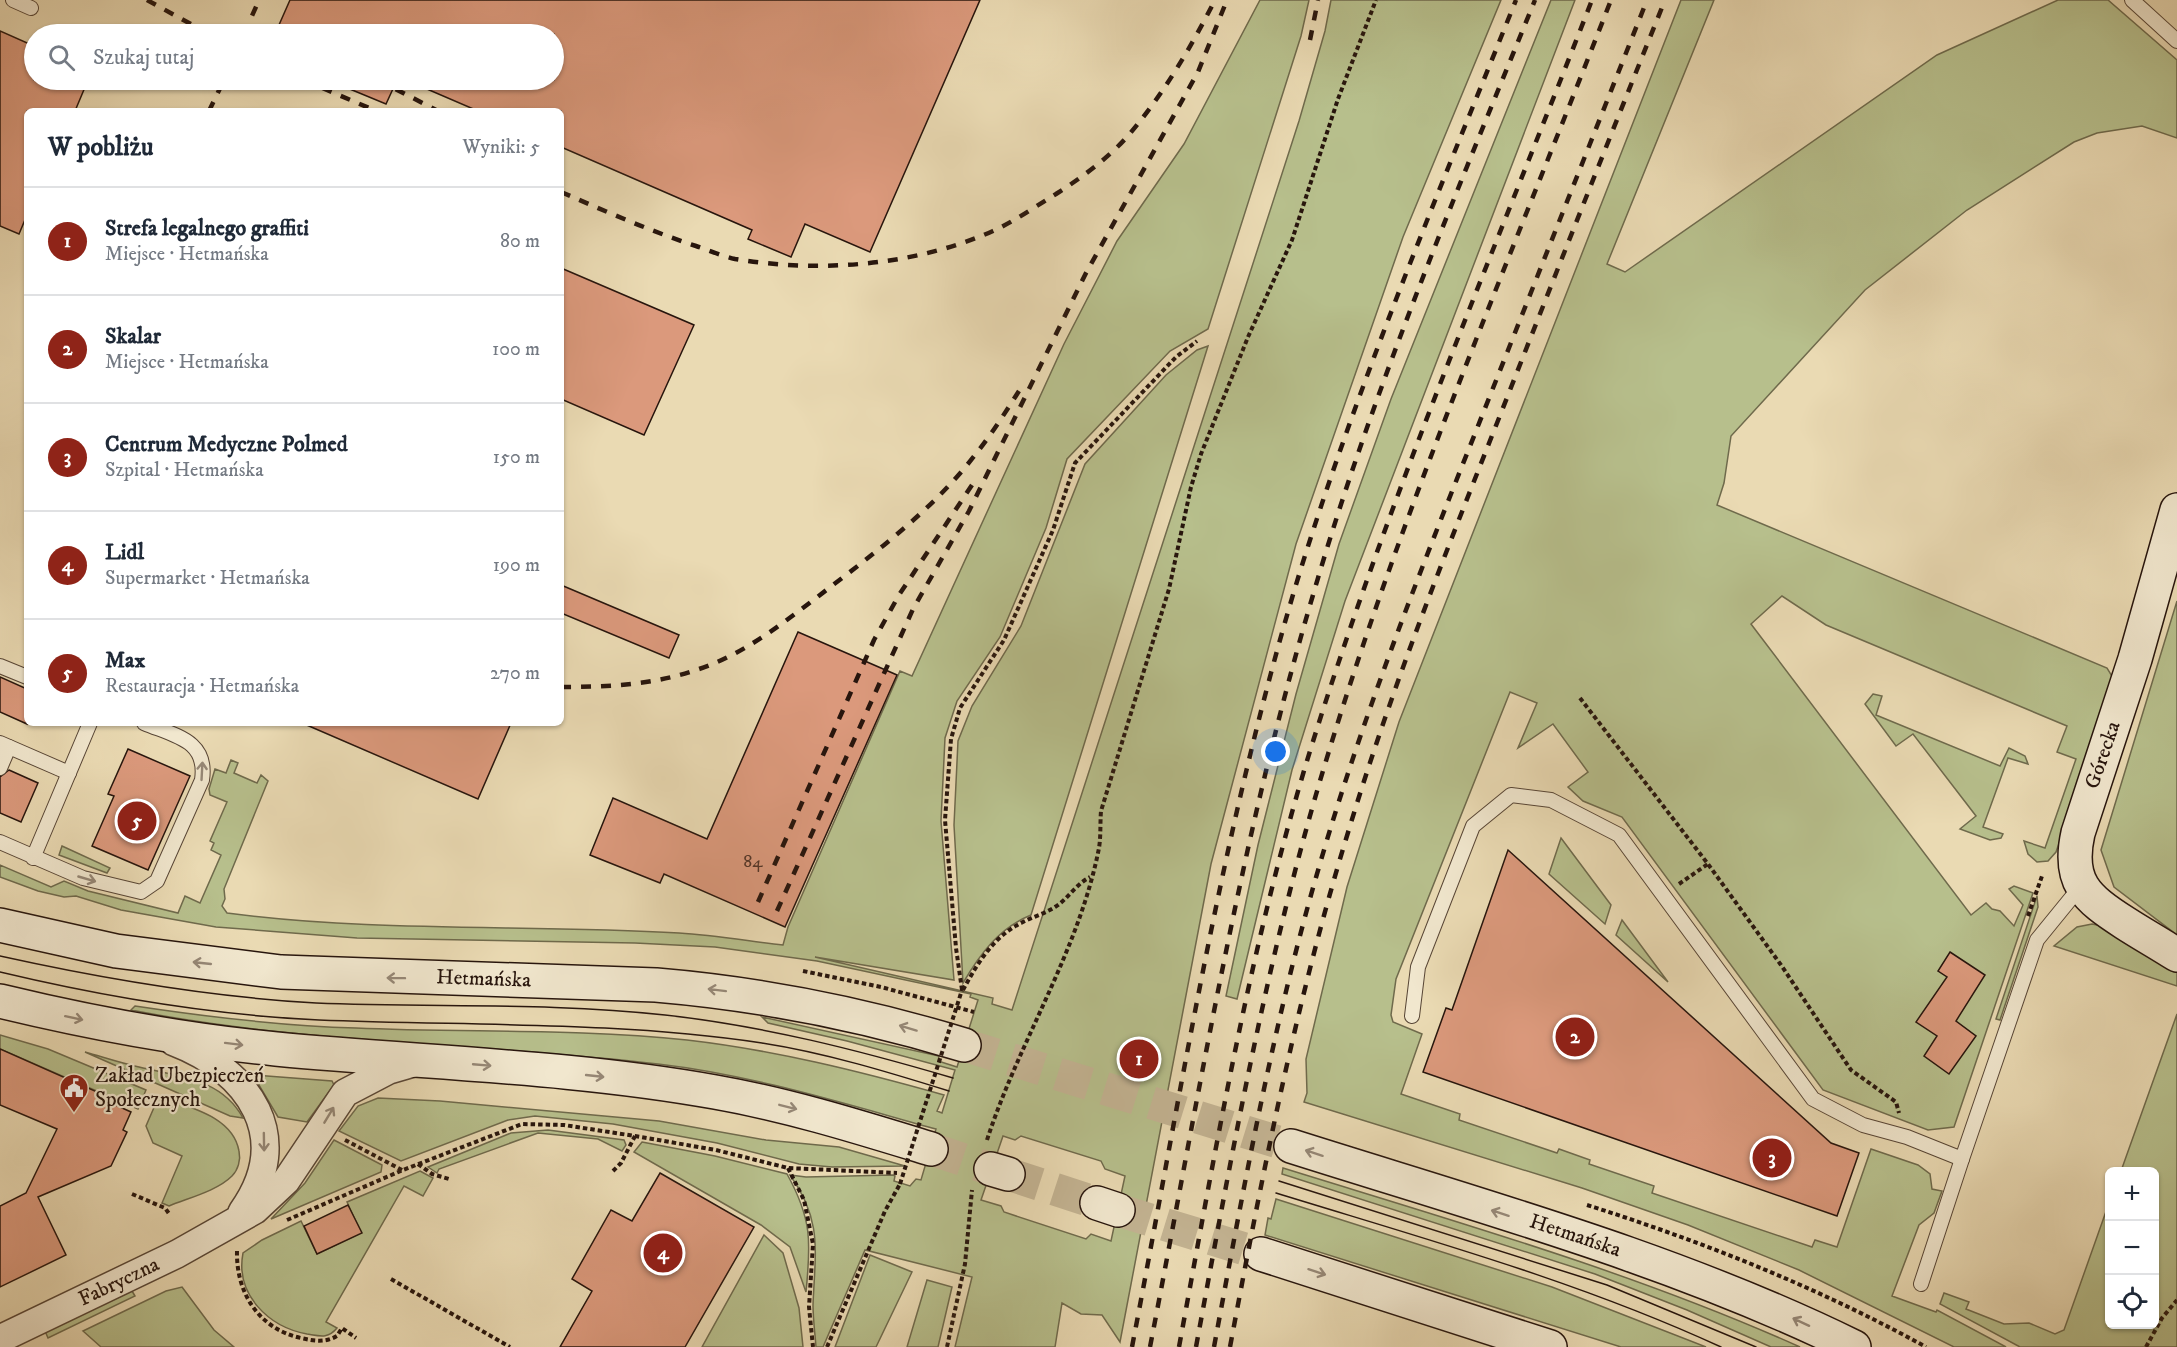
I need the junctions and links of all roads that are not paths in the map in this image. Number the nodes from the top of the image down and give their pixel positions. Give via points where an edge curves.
1 (13, 0) edge
2 (2132, 0) edge
3 (31, 8) dead end
4 (2177, 41) edge
5 (2177, 510) edge
6 (0, 666) edge
7 (24, 676) edge
8 (89, 726) edge
9 (151, 726) edge
10 (5, 745) edge
11 (0, 768) edge
12 (69, 773) junction
13 (0, 842) edge
14 (33, 858) junction
15 (2080, 886) junction
16 (0, 925) edge
17 (2177, 955) edge
18 (0, 1001) edge
19 (1412, 1016) dead end
20 (135, 1030) junction
21 (964, 1046) tunnel mouth
22 (426, 1061) junction
23 (1291, 1146) tunnel mouth
24 (931, 1149) tunnel mouth
25 (1962, 1159) junction
26 (236, 1221) junction
27 (1261, 1254) tunnel mouth
28 (1921, 1284) dead end
29 (0, 1339) edge
30 (1550, 1347) edge
31 (1854, 1347) edge

1 - 3 lane
2 - 4 lane
5 - 15 main road, Górecka via 2135,659 2078,833 2074,866
6 - 7 lane
8 - 12 lane
14 -> 9 lane via 83,878 141,892 157,881 202,780 203,762 192,744
10 - 11 lane
10 - 12 lane
12 - 14 lane
13 - 14 lane
15 - 17 main road via 2104,909
15 - 25 lane via 2037,940
21 -> 16 main road, Hetmańska via 871,1018 713,990 281,972 116,951
18 -> 20 main road
19 - 25 lane via 1419,967 1473,826 1511,795 1551,800 1619,835 1813,1099 1863,1125
20 -> 22 main road via 260,1047
20 -> 26 street, Fabryczna via 183,1045 216,1063 244,1087 253,1101 264,1131 262,1178
22 -> 24 main road via 603,1077 714,1092 784,1106
26 -> 22 street, Fabryczna via 277,1191 345,1094 389,1070
31 -> 23 main road, Hetmańska via 1769,1308 1635,1256
25 - 28 lane
26 - 29 street, Fabryczna via 177,1254
27 -> 30 main road

